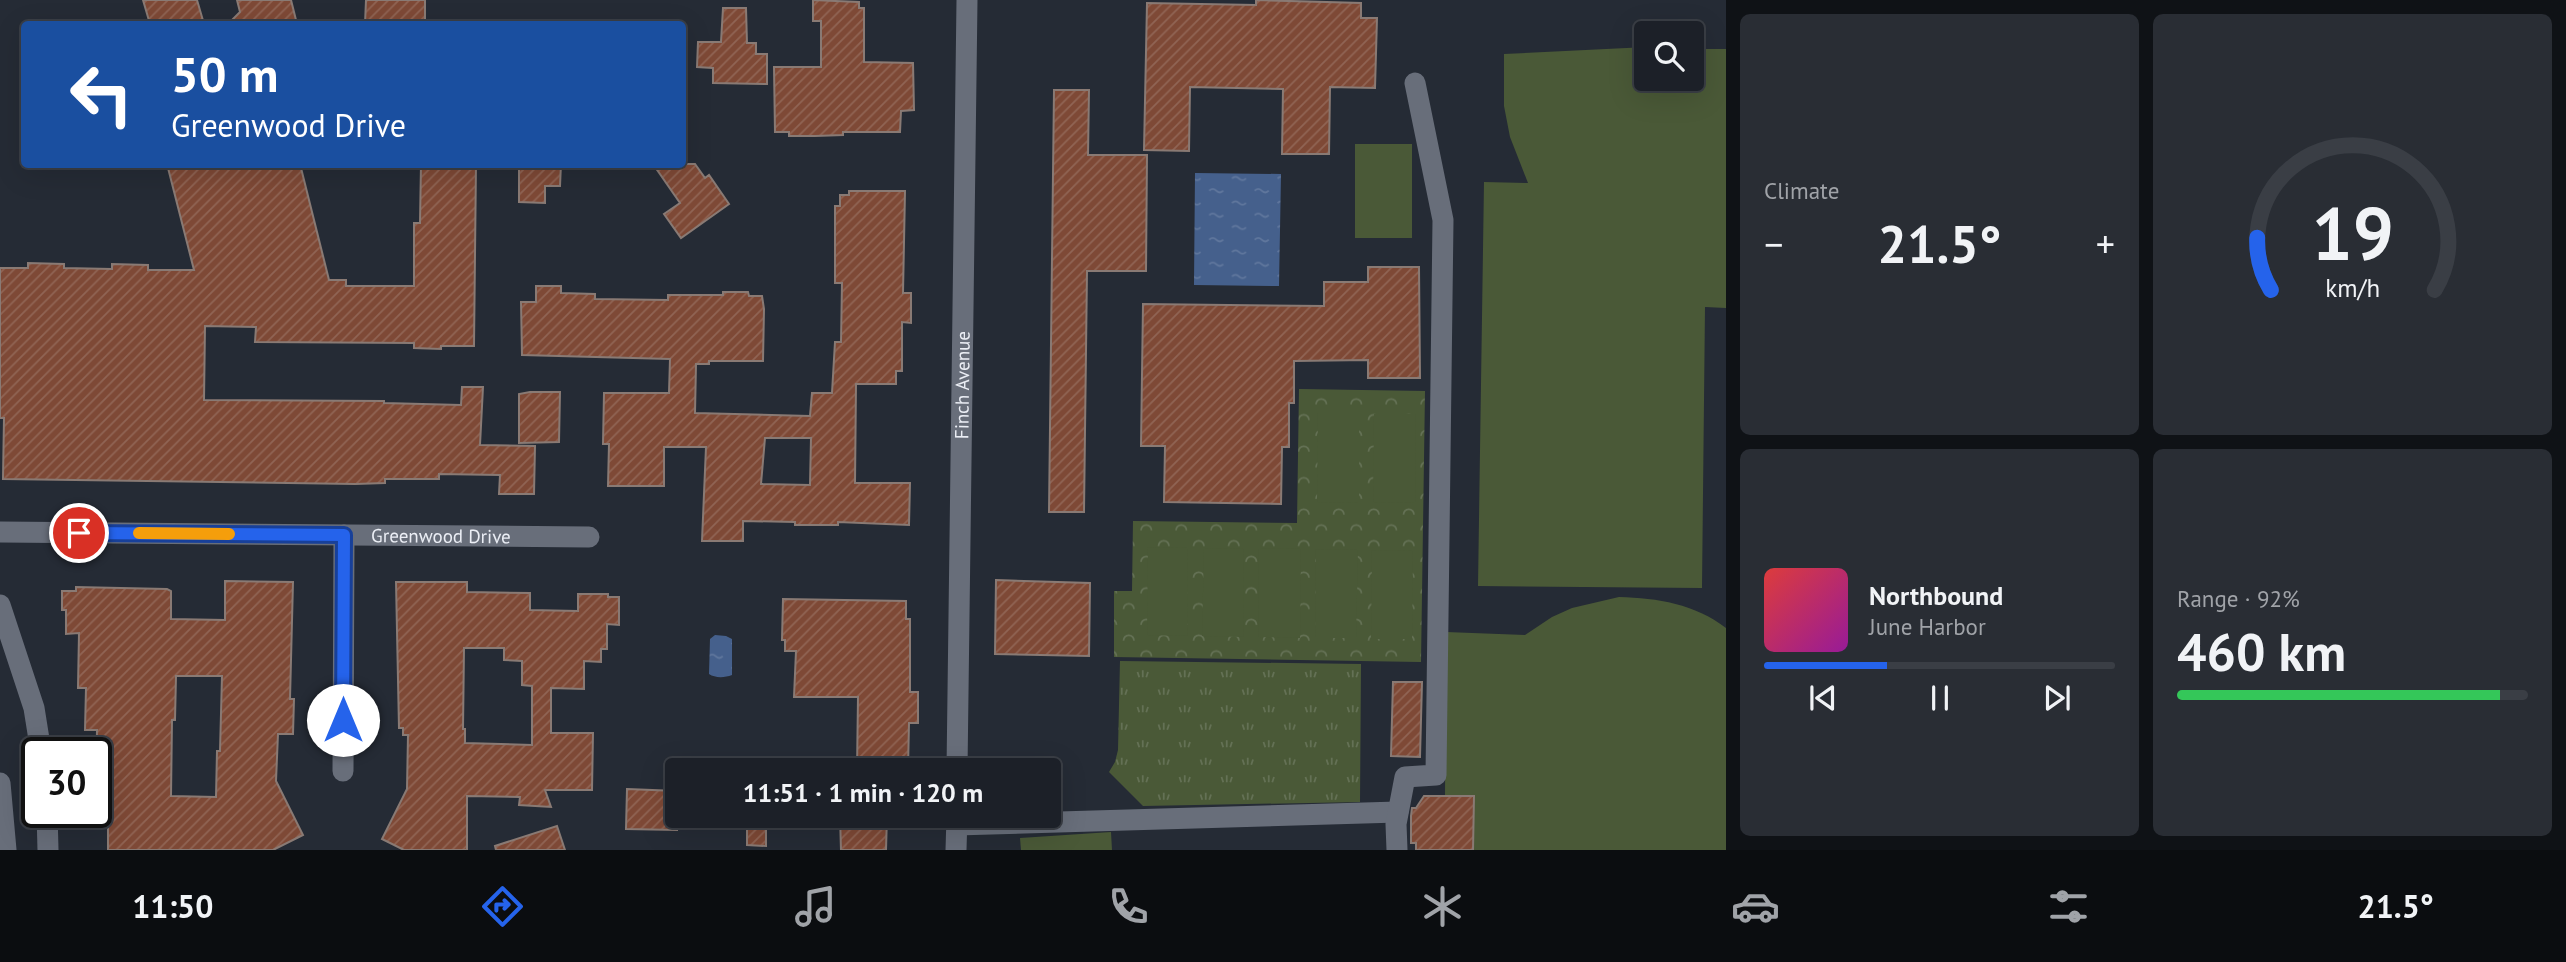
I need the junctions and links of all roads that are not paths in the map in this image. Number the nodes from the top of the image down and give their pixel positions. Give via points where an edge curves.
1 (967, 0) edge
2 (1415, 83) dead end
3 (0, 532) edge
4 (344, 535) junction
5 (589, 537) dead end
6 (0, 605) edge
7 (39, 737) edge
8 (957, 758) edge
9 (343, 771) dead end
10 (0, 783) edge
11 (1398, 812) junction
12 (1061, 818) edge
13 (47, 828) edge
14 (957, 828) edge
15 (6, 850) edge
16 (48, 850) edge
17 (956, 850) edge
18 (1397, 850) edge

1 - 8 street, Finch Avenue
2 - 11 street via 1443,220 1436,775 1405,777
3 - 4 street, Greenwood Drive
4 - 5 street, Greenwood Drive
4 - 9 street
6 - 7 street via 34,708
10 - 15 street
11 - 12 street
11 - 18 street
13 - 16 street
14 - 17 street

